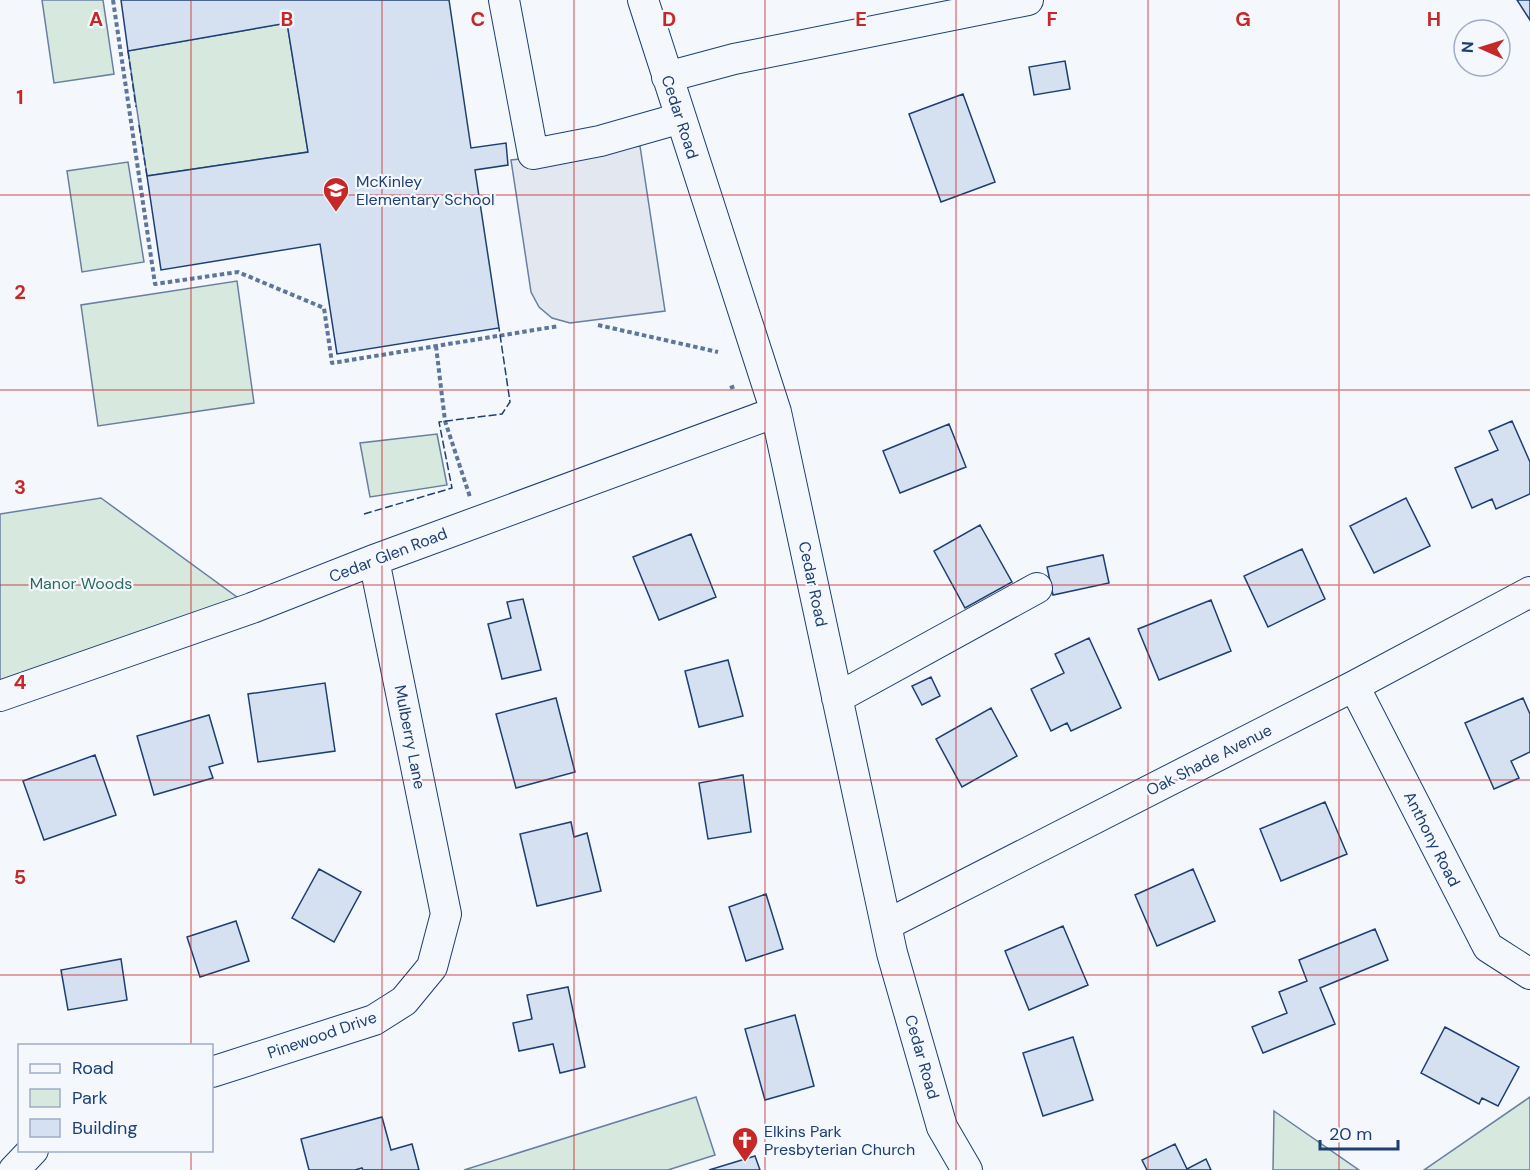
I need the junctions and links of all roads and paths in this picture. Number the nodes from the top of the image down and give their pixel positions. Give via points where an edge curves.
1 (113, 0) edge
2 (504, 0) edge
3 (643, 0) edge
4 (1028, 0) edge
5 (667, 77) junction
6 (681, 118) junction
7 (598, 325) dead end
8 (559, 326) dead end
9 (436, 346) junction
10 (718, 352) dead end
11 (776, 412) junction
12 (471, 500) dead end
13 (374, 560) junction
14 (1037, 588) dead end
15 (1530, 592) edge
16 (1354, 686) junction
17 (0, 696) edge
18 (837, 698) junction
19 (446, 914) joint
20 (886, 925) junction
21 (1530, 974) edge
22 (213, 1072) edge
23 (31, 1152) edge
24 (14, 1170) edge
25 (967, 1170) edge

1 - 9 path via 155,284 238,272 324,308 332,363
2 - 6 street via 533,154 600,141
3 - 5 street, Cedar Road
4 - 5 street via 734,59
5 - 6 street, Cedar Road
6 - 11 street, Cedar Road
7 - 10 path
8 - 9 path
9 - 12 path via 445,421
11 - 13 street, Cedar Glen Road
11 - 18 street, Cedar Road
13 - 17 street, Cedar Glen Road via 252,608
13 - 19 street, Mulberry Lane
14 - 18 street
15 - 16 street, Oak Shade Avenue
16 - 20 street, Oak Shade Avenue
16 - 21 street, Anthony Road via 1488,947
18 - 20 street, Cedar Road
19 - 22 street, Pinewood Drive via 432,967 404,1001 374,1020
20 - 25 street, Cedar Road via 942,1127
23 - 24 street

